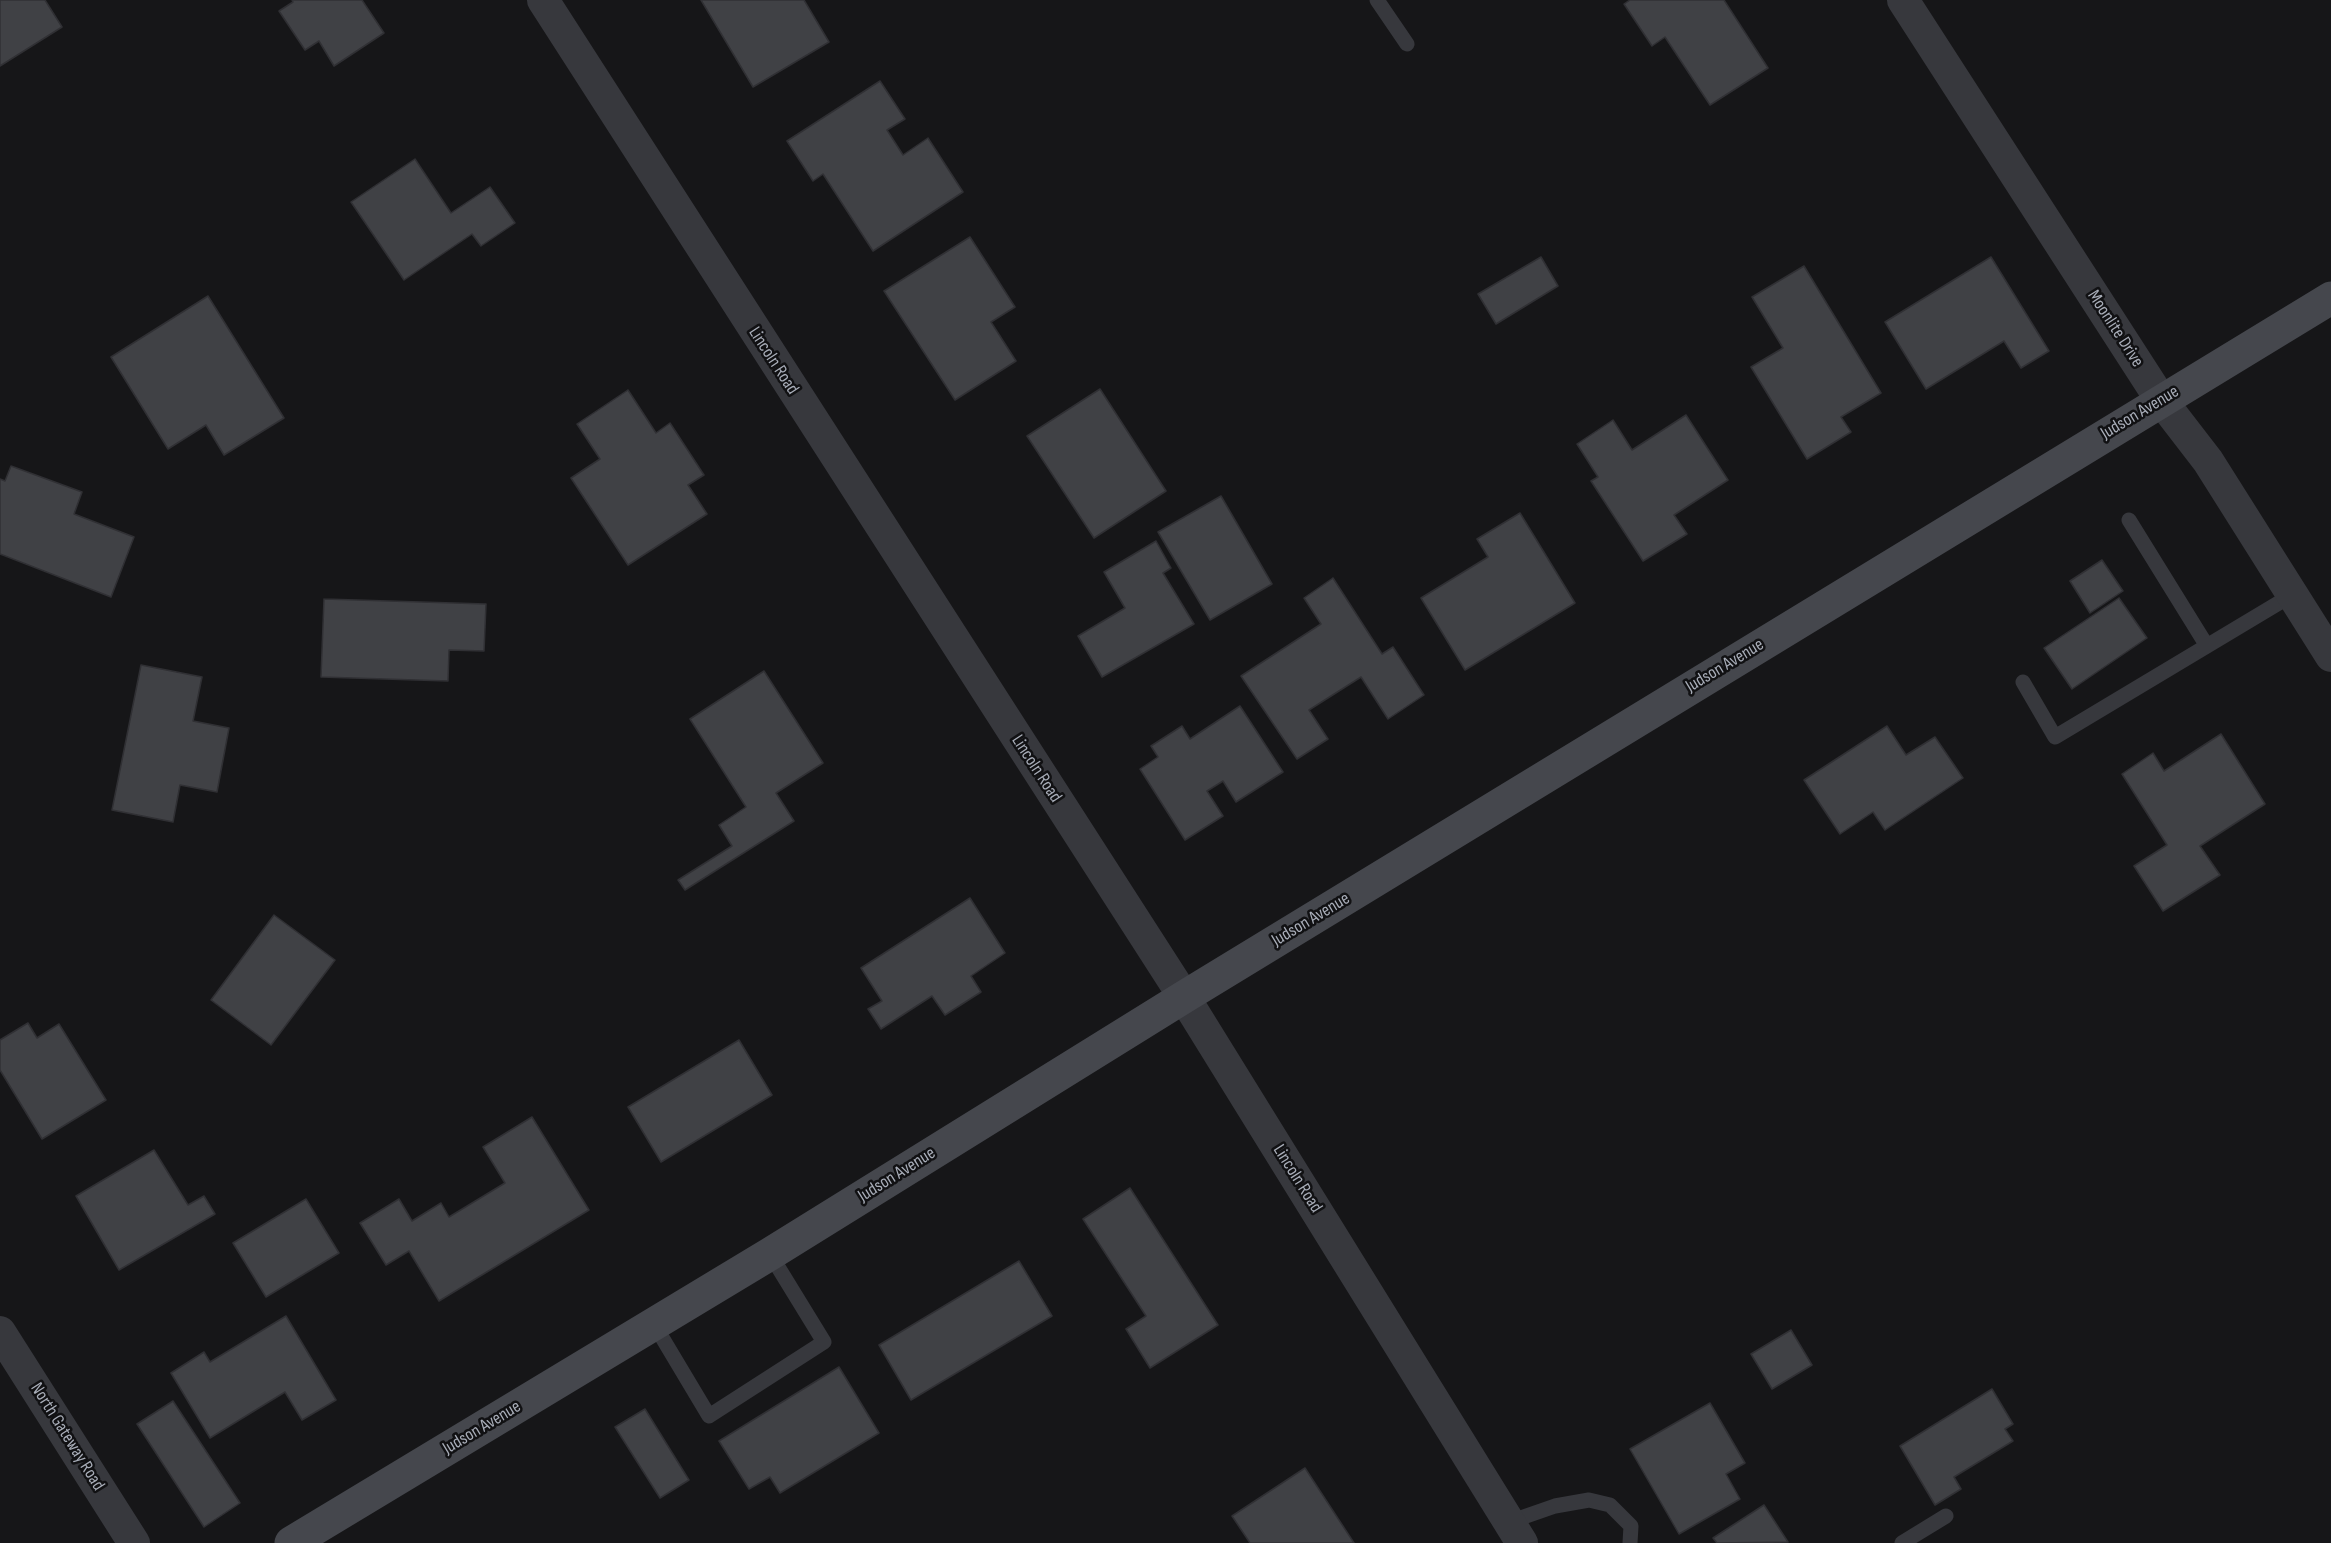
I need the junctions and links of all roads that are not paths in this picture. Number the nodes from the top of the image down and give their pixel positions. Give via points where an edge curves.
1 (543, 0) edge
2 (1377, 0) edge
3 (1903, 0) edge
4 (1407, 44) dead end
5 (2331, 298) edge
6 (2161, 400) junction
7 (2128, 519) dead end
8 (2292, 595) junction
9 (2207, 646) junction
10 (2331, 656) edge
11 (2023, 682) dead end
12 (1184, 997) junction
13 (770, 1254) junction
14 (654, 1324) junction
15 (0, 1332) edge
16 (1946, 1516) dead end
17 (1516, 1532) edge
18 (134, 1543) edge
19 (291, 1543) edge
20 (1630, 1543) edge
21 (1902, 1543) edge

1 - 12 street, Lincoln Road
2 - 4 lane
3 - 6 street, Moonlite Drive
5 - 6 street, Judson Avenue
6 - 8 street, Moonlite Drive via 2208,461
6 - 12 street, Judson Avenue
7 - 9 lane
8 - 9 lane
8 - 10 street, Moonlite Drive
9 - 11 lane via 2055,736
12 - 13 street, Judson Avenue
12 - 17 street, Lincoln Road
13 - 14 street, Judson Avenue
13 - 14 lane via 824,1342 709,1416
14 - 19 street, Judson Avenue
15 - 18 street, North Gateway Road
16 - 21 lane
17 - 20 lane via 1555,1506 1589,1500 1610,1506 1631,1526

